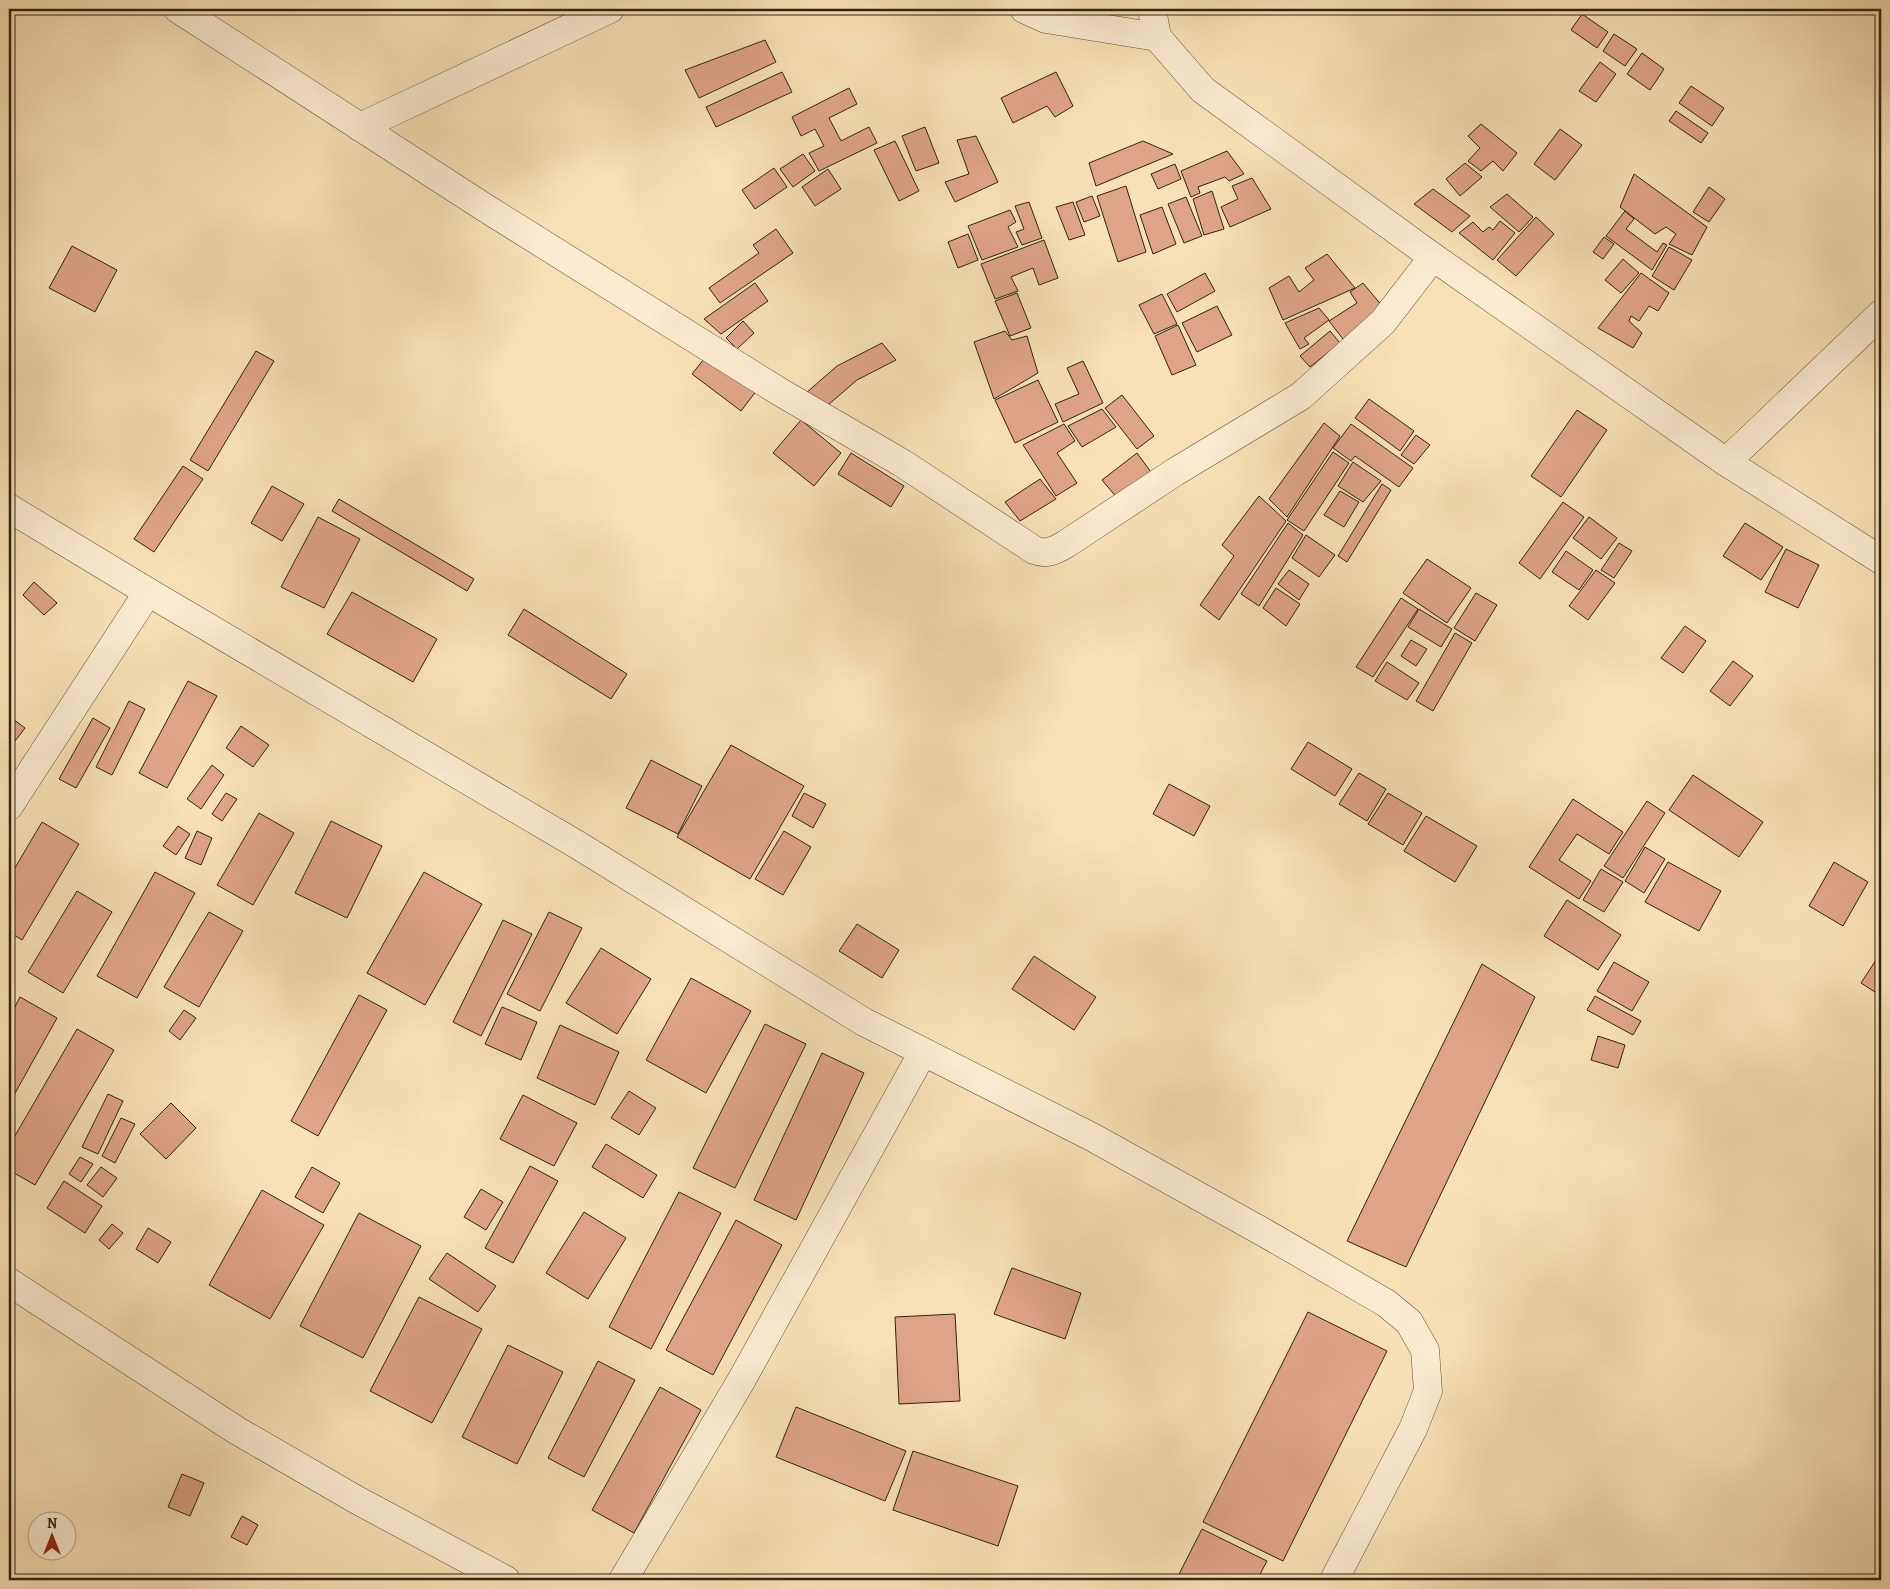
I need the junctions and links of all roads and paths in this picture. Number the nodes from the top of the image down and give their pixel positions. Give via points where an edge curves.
1 (178, 9) edge
2 (610, 9) edge
3 (1024, 9) edge
4 (1152, 9) edge
5 (1157, 37) junction
6 (360, 127) junction
7 (1433, 257) junction
8 (1881, 314) edge
9 (1726, 462) junction
10 (9, 508) edge
11 (1881, 560) edge
12 (148, 592) junction
13 (9, 806) edge
14 (923, 1052) junction
15 (9, 1282) edge
16 (506, 1580) edge
17 (623, 1580) edge
18 (1334, 1580) edge

1 - 6 street
2 - 6 street
3 - 5 street via 1046,19
4 - 5 street
5 - 7 street via 1204,90
6 - 7 street via 780,392 902,463 1040,553 1050,553 1066,544 1175,472 1301,396 1383,322
7 - 9 street
8 - 9 street
9 - 11 street
10 - 12 street
12 - 13 street
12 - 14 street via 576,844 864,1022
14 - 17 street via 741,1381
14 - 18 street via 1092,1137 1386,1303 1409,1322 1425,1350 1428,1391 1413,1429
15 - 16 street via 236,1430

